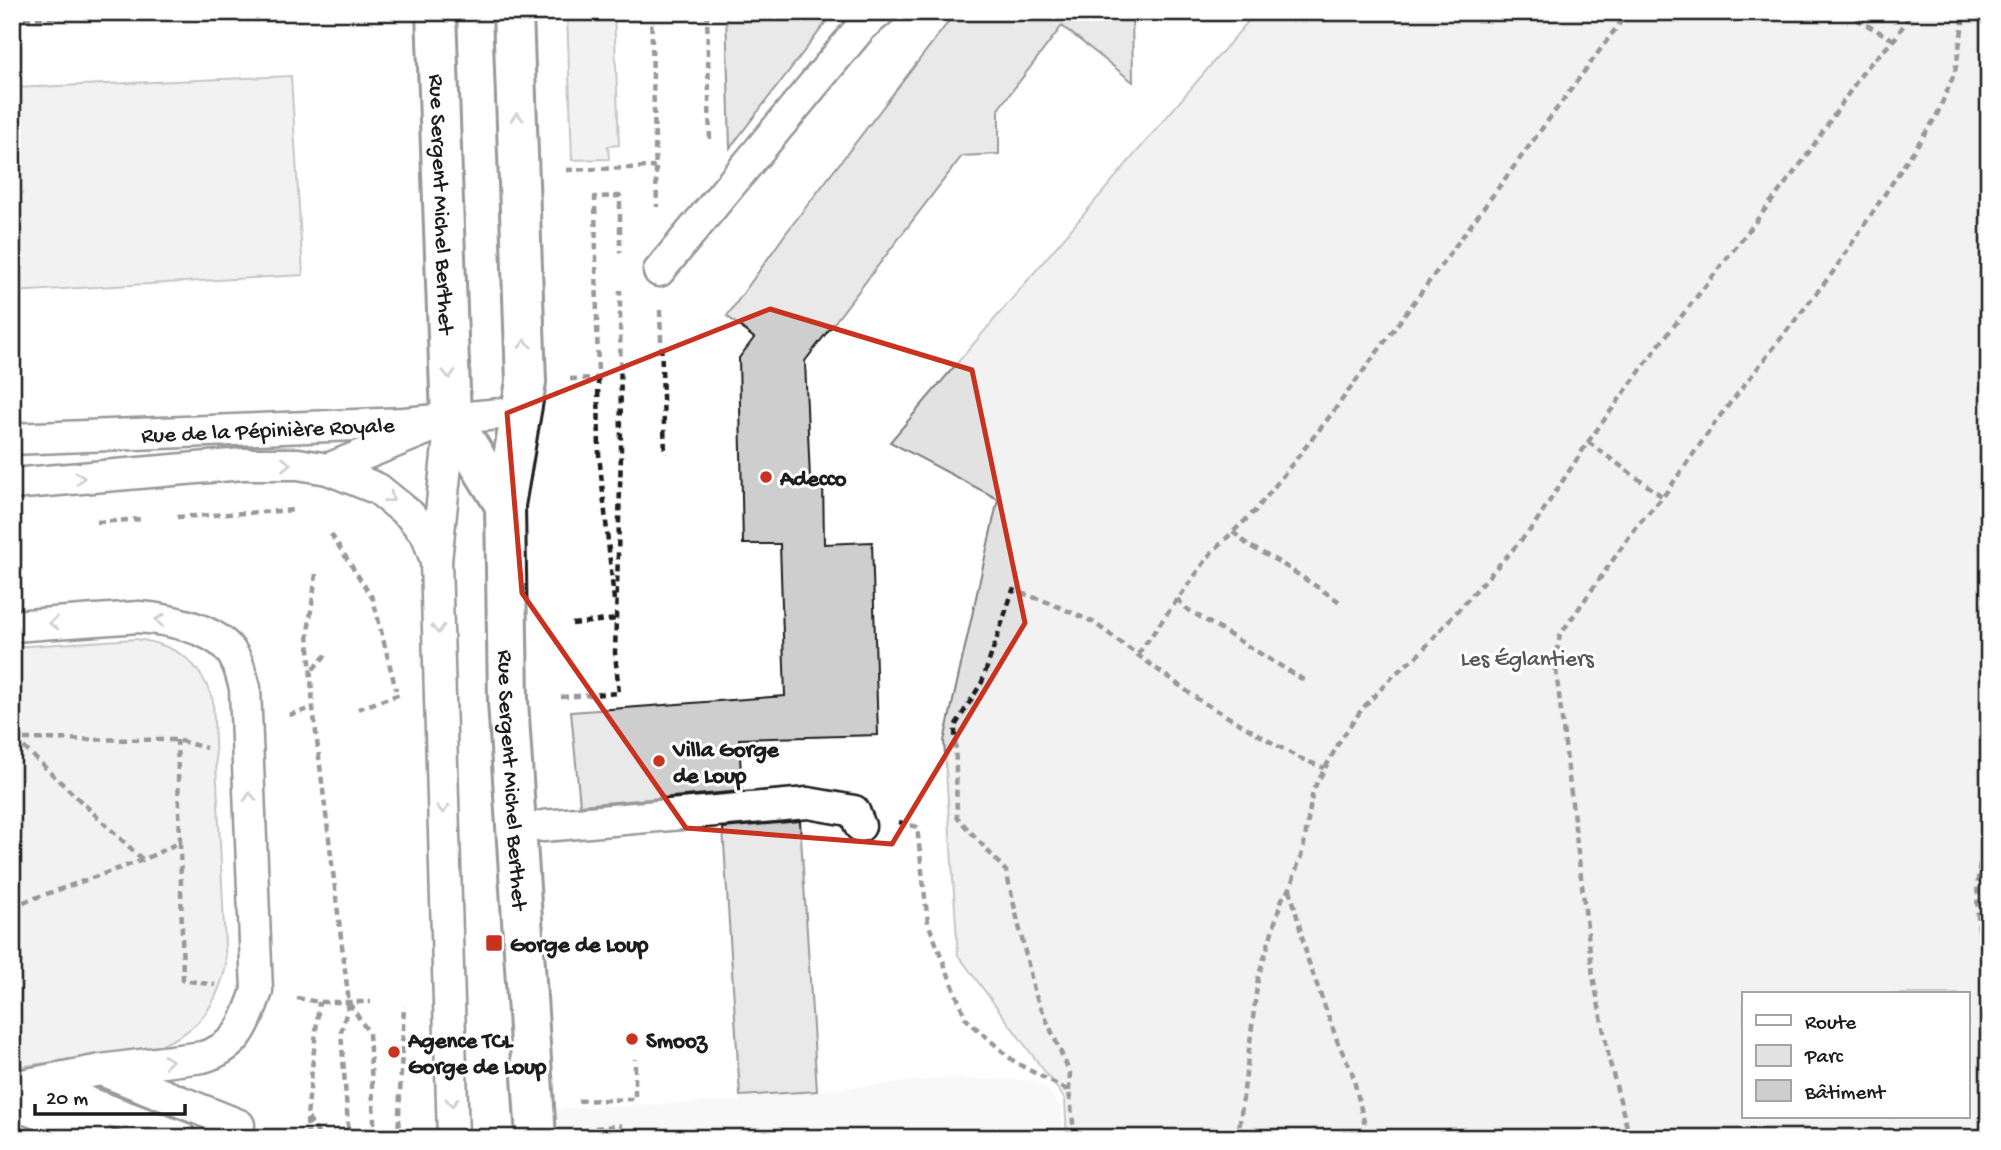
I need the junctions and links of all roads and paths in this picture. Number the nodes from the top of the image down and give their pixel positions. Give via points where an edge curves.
1 (128, 12) edge
2 (436, 12) edge
3 (513, 12) edge
4 (707, 12) edge
5 (879, 12) edge
6 (1628, 12) edge
7 (1912, 12) edge
8 (1962, 12) edge
9 (1856, 19) dead end
10 (12, 20) edge
11 (1894, 40) junction
12 (655, 167) dead end
13 (566, 170) dead end
14 (712, 207) junction
15 (620, 264) dead end
16 (659, 271) dead end
17 (620, 277) dead end
18 (597, 378) junction
19 (569, 380) dead end
20 (521, 412) junction
21 (451, 418) junction
22 (12, 439) edge
23 (1588, 442) junction
24 (328, 469) junction
25 (12, 484) edge
26 (1663, 497) junction
27 (505, 505) junction
28 (296, 510) dead end
29 (177, 517) dead end
30 (1233, 532) junction
31 (331, 534) dead end
32 (436, 561) junction
33 (316, 574) dead end
34 (1177, 599) junction
35 (1340, 602) dead end
36 (616, 620) junction
37 (572, 624) dead end
38 (12, 626) edge
39 (1138, 654) junction
40 (326, 655) dead end
41 (312, 670) junction
42 (1307, 682) dead end
43 (561, 697) dead end
44 (398, 706) dead end
45 (313, 708) junction
46 (284, 716) dead end
47 (13, 739) edge
48 (177, 740) junction
49 (212, 749) dead end
50 (1324, 768) junction
51 (857, 819) joint
52 (544, 826) dead end
53 (1989, 829) edge
54 (180, 842) junction
55 (143, 860) junction
56 (1290, 888) junction
57 (12, 898) edge
58 (19, 905) junction
59 (12, 906) edge
60 (225, 986) dead end
61 (293, 997) dead end
62 (1989, 997) edge
63 (319, 1002) junction
64 (371, 1002) dead end
65 (349, 1003) junction
66 (404, 1004) dead end
67 (635, 1059) dead end
68 (100, 1070) junction
69 (24, 1085) edge
70 (1069, 1091) junction
71 (576, 1101) dead end
72 (12, 1103) edge
73 (307, 1117) junction
74 (239, 1125) dead end
75 (622, 1125) dead end
76 (595, 1128) dead end
77 (180, 1137) edge
78 (99, 1138) edge
79 (308, 1138) edge
80 (321, 1138) edge
81 (349, 1138) edge
82 (375, 1138) edge
83 (398, 1138) edge
84 (453, 1138) edge
85 (536, 1138) edge
86 (1075, 1138) edge
87 (1238, 1138) edge
88 (1368, 1138) edge
89 (1630, 1138) edge

1 - 10 path
2 -> 21 main road, Rue Sergent Michel Berthet
20 -> 3 main road, Rue Sergent Michel Berthet via 526,382
4 - 14 path
5 - 14 lane via 862,26
6 - 30 path via 1329,416 1256,510
7 - 11 path
8 - 26 path via 1955,72 1936,117 1833,272
9 - 11 path
11 - 23 path via 1865,69 1803,161
12 - 13 path
14 - 16 lane
15 - 18 path via 620,196 595,197
17 - 36 path
18 - 19 path
18 - 36 path via 599,454
20 - 21 lane, Rue de la Pépinière Royale
20 - 27 main road, Rue Sergent Michel Berthet
21 - 22 lane, Rue de la Pépinière Royale
21 - 24 lane
21 - 27 main road, Rue Sergent Michel Berthet
21 - 32 lane
23 - 26 path
23 - 50 path via 1532,528 1418,655 1362,709
25 -> 24 lane via 243,464
24 -> 32 lane via 378,489 409,514 427,535
26 - 89 path via 1639,523 1560,635 1555,662 1593,975
27 - 85 main road, Rue Sergent Michel Berthet via 508,701
28 - 29 path
30 - 34 path
30 - 35 path
31 - 44 path via 373,599
32 -> 84 lane
33 - 41 path via 309,633
34 - 39 path
34 - 42 path
36 - 37 path
36 - 43 path via 619,693
68 -> 38 lane via 217,1053 237,1037 257,992 245,688 239,665 227,646 172,621 139,617
39 - 50 path via 1199,700
39 - 70 path via 1093,622 1013,590 982,682 955,726 957,817 1006,871 1035,994 1070,1073
40 - 41 path
41 - 45 path
45 - 46 path
45 - 65 path
47 - 48 path
47 - 55 path
48 - 49 path
48 - 54 path
50 - 56 path via 1313,790 1303,850
51 - 52 lane via 808,803
51 - 70 path via 916,827 928,923 967,1019 1016,1063
53 - 62 path via 1983,845 1976,917
54 - 55 path
54 - 60 path via 183,980
55 - 58 path
56 - 87 path via 1282,899 1258,978
56 - 88 path via 1308,960 1352,1072
57 - 58 path
58 - 59 path
61 - 63 path
63 - 65 path
63 - 73 path
64 - 65 path
65 - 81 path via 341,1032
65 - 82 path via 369,1033
66 - 83 path
67 - 71 path via 635,1099
68 - 69 lane
68 - 74 lane
69 - 77 lane
70 - 86 path
72 - 78 lane
73 - 79 path
73 - 80 path
75 - 76 path

